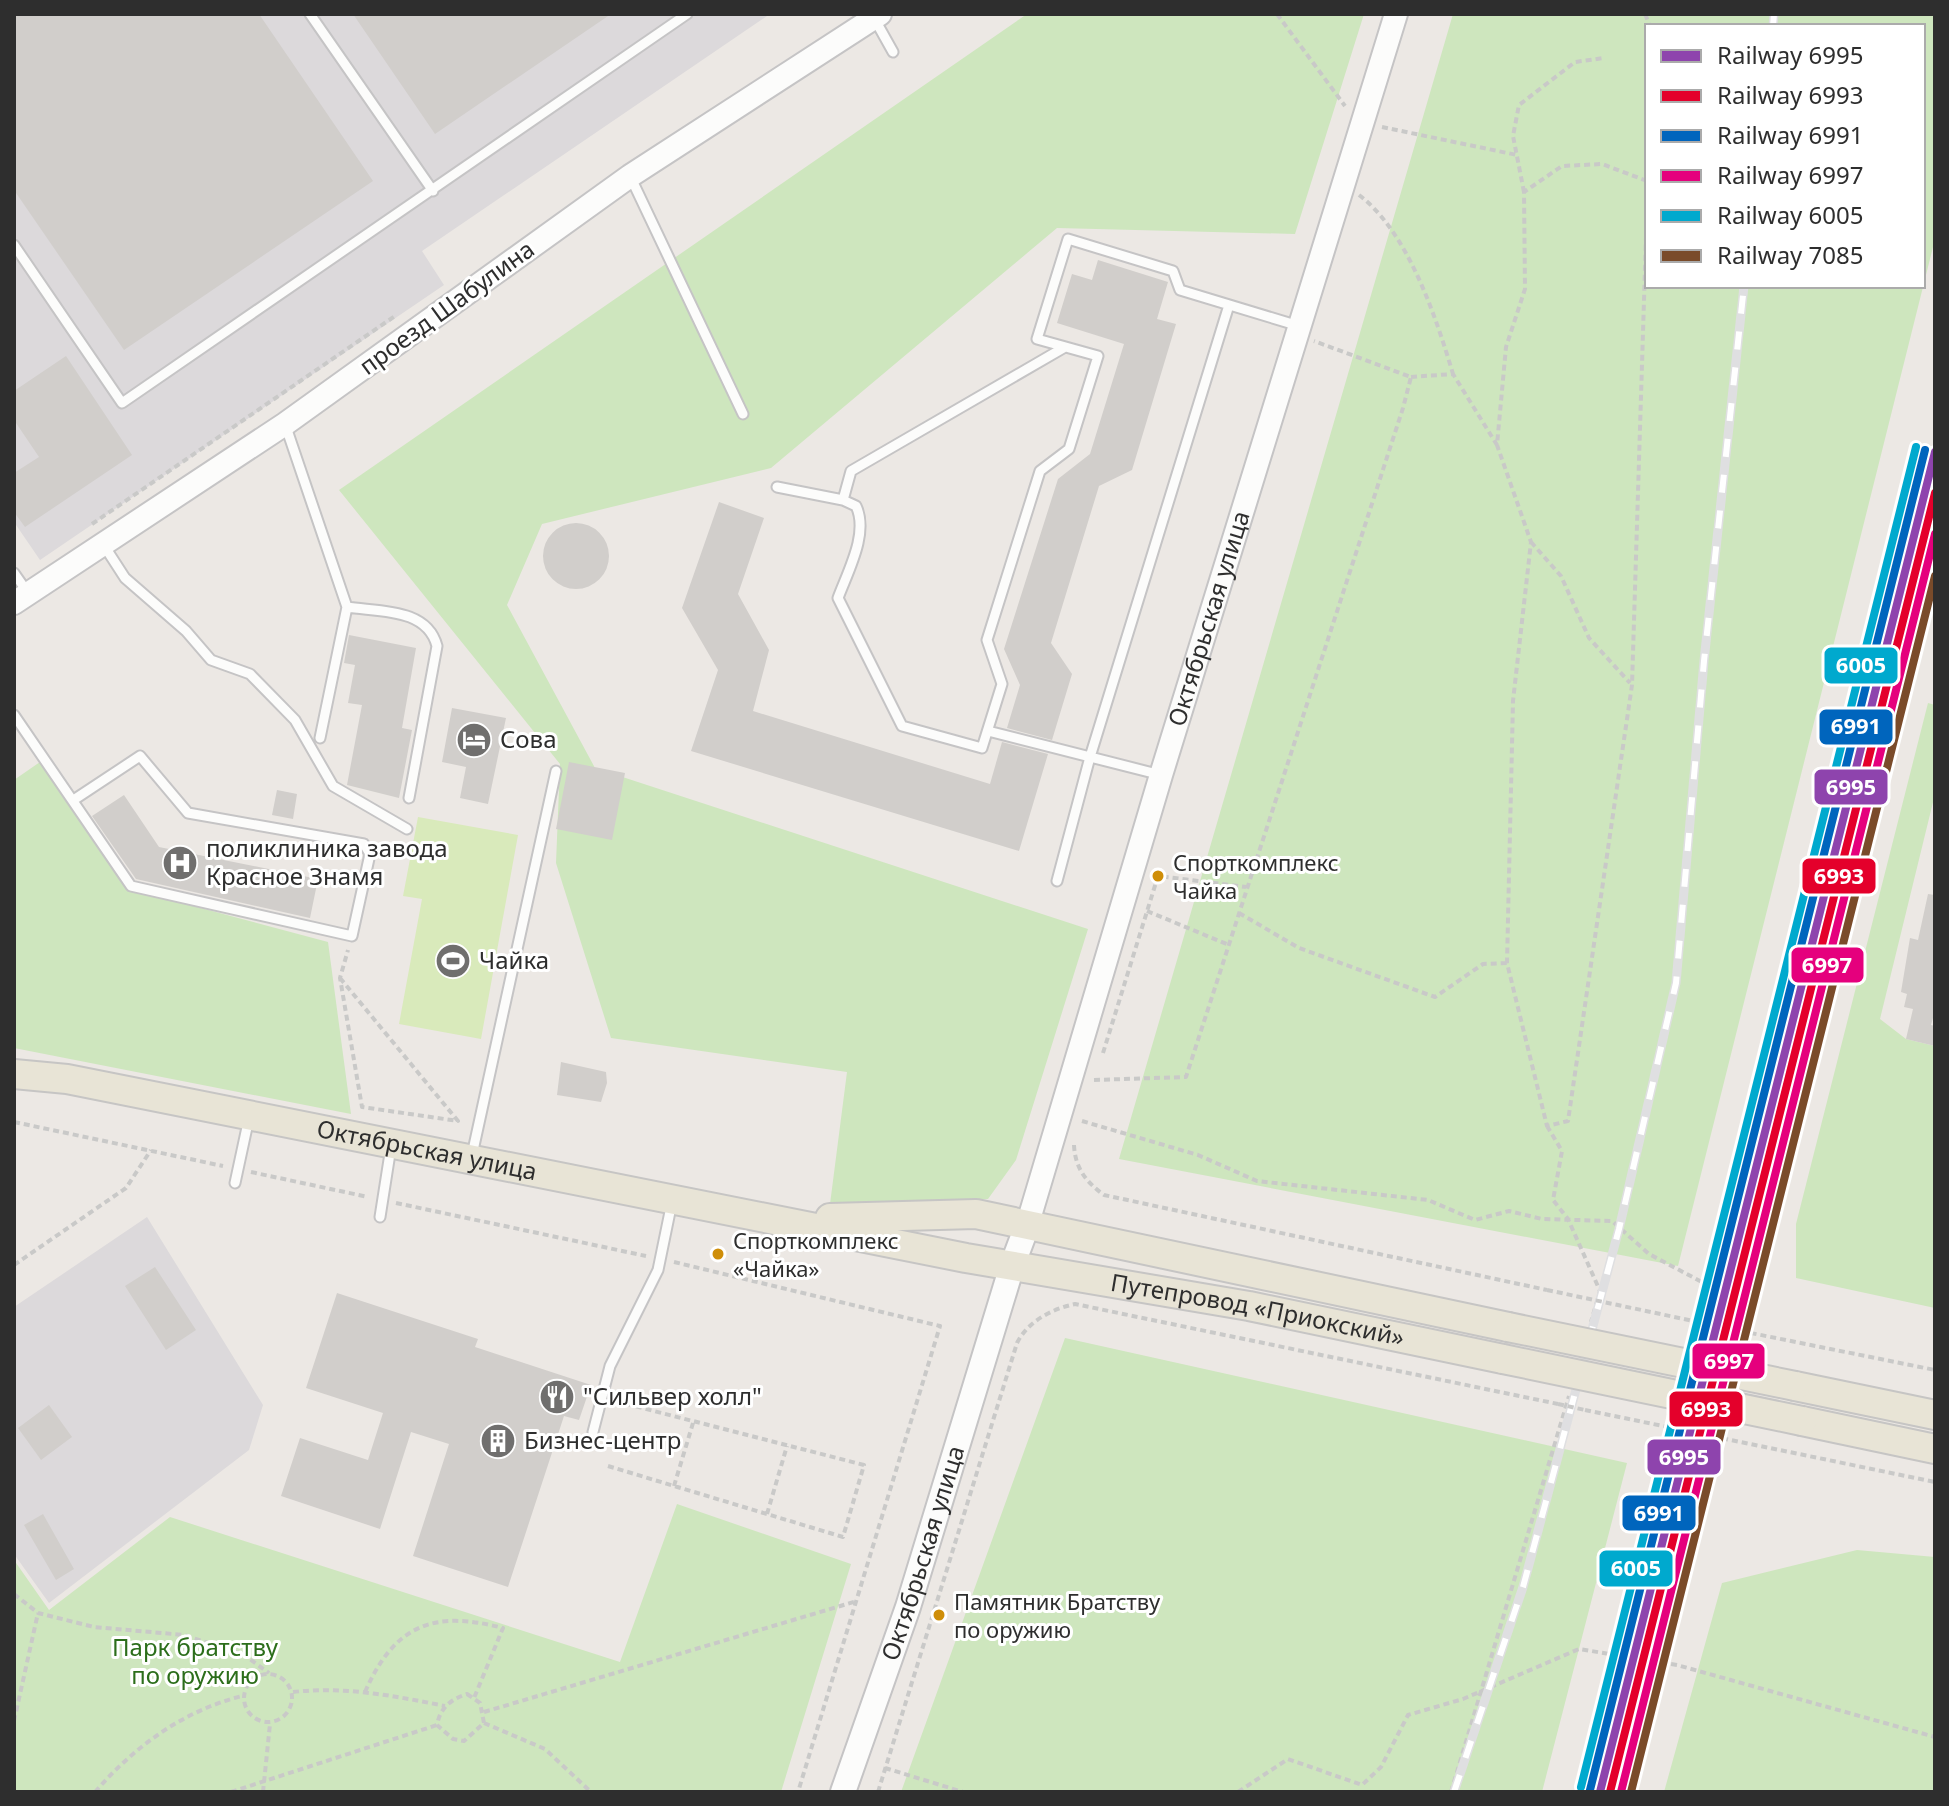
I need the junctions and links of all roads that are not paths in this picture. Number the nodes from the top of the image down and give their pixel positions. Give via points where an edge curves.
1 (310, 14) edge
2 (687, 14) edge
3 (1396, 14) edge
4 (877, 16) edge
5 (893, 52) dead end
6 (630, 176) junction
7 (433, 191) junction
8 (14, 245) edge
9 (1229, 305) junction
10 (1298, 330) junction
11 (1065, 347) junction
12 (743, 414) dead end
13 (285, 424) junction
14 (777, 487) dead end
15 (843, 500) junction
16 (102, 543) junction
17 (14, 573) edge
18 (21, 598) edge
19 (347, 607) junction
20 (14, 715) edge
21 (25, 726) junction
22 (988, 731) junction
23 (14, 734) edge
24 (320, 738) dead end
25 (1090, 757) junction
26 (556, 771) dead end
27 (1161, 775) junction
28 (409, 798) dead end
29 (75, 799) junction
30 (407, 829) dead end
31 (1057, 881) dead end
32 (14, 1062) edge
33 (14, 1074) edge
34 (67, 1079) junction
35 (250, 1115) junction
36 (391, 1144) junction
37 (471, 1158) junction
38 (235, 1183) dead end
39 (673, 1199) junction
40 (380, 1217) dead end
41 (785, 1220) junction
42 (1027, 1226) junction
43 (1012, 1266) junction
44 (1935, 1415) edge
45 (593, 1432) dead end
46 (1935, 1449) edge
47 (843, 1792) edge

1 - 7 lane
2 - 7 lane
3 - 10 street, Октябрьская улица
4 - 5 lane
4 - 6 street, проезд Шабулина
6 - 12 lane
6 - 13 street, проезд Шабулина
7 - 8 lane via 122,403
9 - 10 lane
9 - 11 lane via 1180,290 1173,271 1068,239 1037,339
9 - 25 lane
10 - 27 street, Октябрьская улица
11 - 15 lane via 851,471
11 - 22 lane via 1098,356 1069,449 1040,471 987,640 1002,684
13 - 16 street, проезд Шабулина
13 - 19 lane
14 - 15 lane
15 - 22 lane via 856,506 861,532 838,598 902,726 982,748
16 - 18 street, проезд Шабулина
16 - 30 lane via 125,578 211,660 250,674 295,720 333,786
17 - 18 lane
19 - 24 lane
19 - 28 lane via 418,618 433,630 437,646
20 - 21 lane
21 - 23 lane
21 - 29 lane
22 - 25 lane
25 - 27 lane
25 - 31 lane
26 - 37 lane
27 - 42 street, Октябрьская улица
29 - 29 lane via 131,886 352,936 370,854 364,844 188,813 140,756
32 - 34 main road, Октябрьская улица
33 - 34 main road, Октябрьская улица
34 - 35 main road, Октябрьская улица
35 - 36 main road, Октябрьская улица
35 - 38 lane
36 - 37 main road, Октябрьская улица
36 - 40 lane
37 - 39 main road, Октябрьская улица
39 - 41 main road, Октябрьская улица
39 - 45 lane via 661,1259 610,1366
41 - 42 main road, Октябрьская улица via 976,1214
41 - 43 main road, Октябрьская улица
42 - 43 main road, Октябрьская улица
42 - 44 main road, Путепровод «Приокский», bridge
43 - 46 main road, Путепровод «Приокский», bridge via 1249,1306
43 - 47 main road, Октябрьская улица via 908,1607

